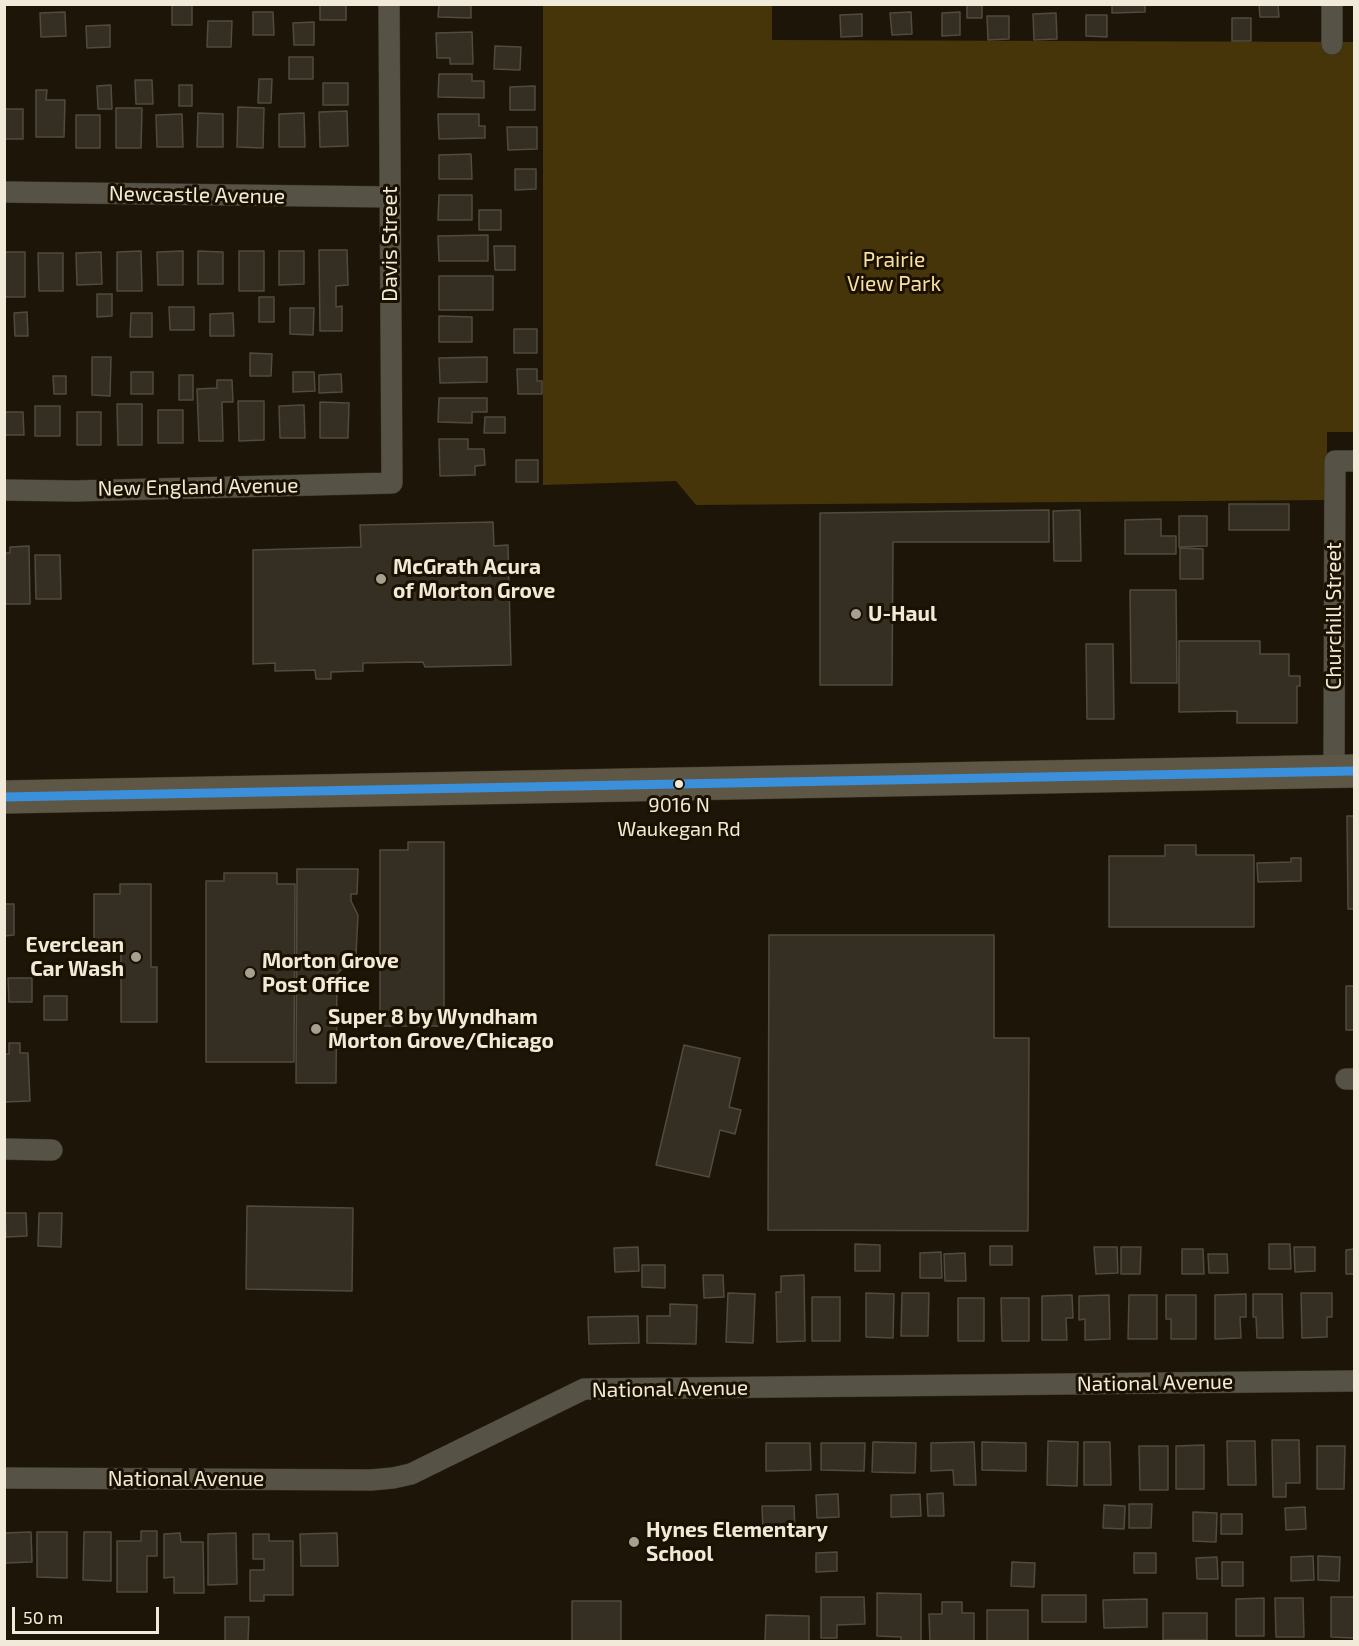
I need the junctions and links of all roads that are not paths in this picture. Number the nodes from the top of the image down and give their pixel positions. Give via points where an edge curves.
1 (389, 4) edge
2 (1332, 4) edge
3 (1332, 44) dead end
4 (4, 192) edge
5 (390, 197) junction
6 (1345, 461) edge
7 (392, 483) joint
8 (4, 490) edge
9 (1344, 772) edge
10 (4, 797) edge
11 (4, 1149) edge
12 (52, 1150) dead end
13 (1354, 1381) edge
14 (4, 1478) edge

1 - 5 street, Davis Street
2 - 3 street
4 - 5 street, Newcastle Avenue
5 - 7 street, Davis Street
6 - 9 street, Churchill Street
7 - 8 street, New England Avenue
9 - 10 main road
11 - 12 street
13 - 14 street, National Avenue via 585,1389 411,1474 393,1479

